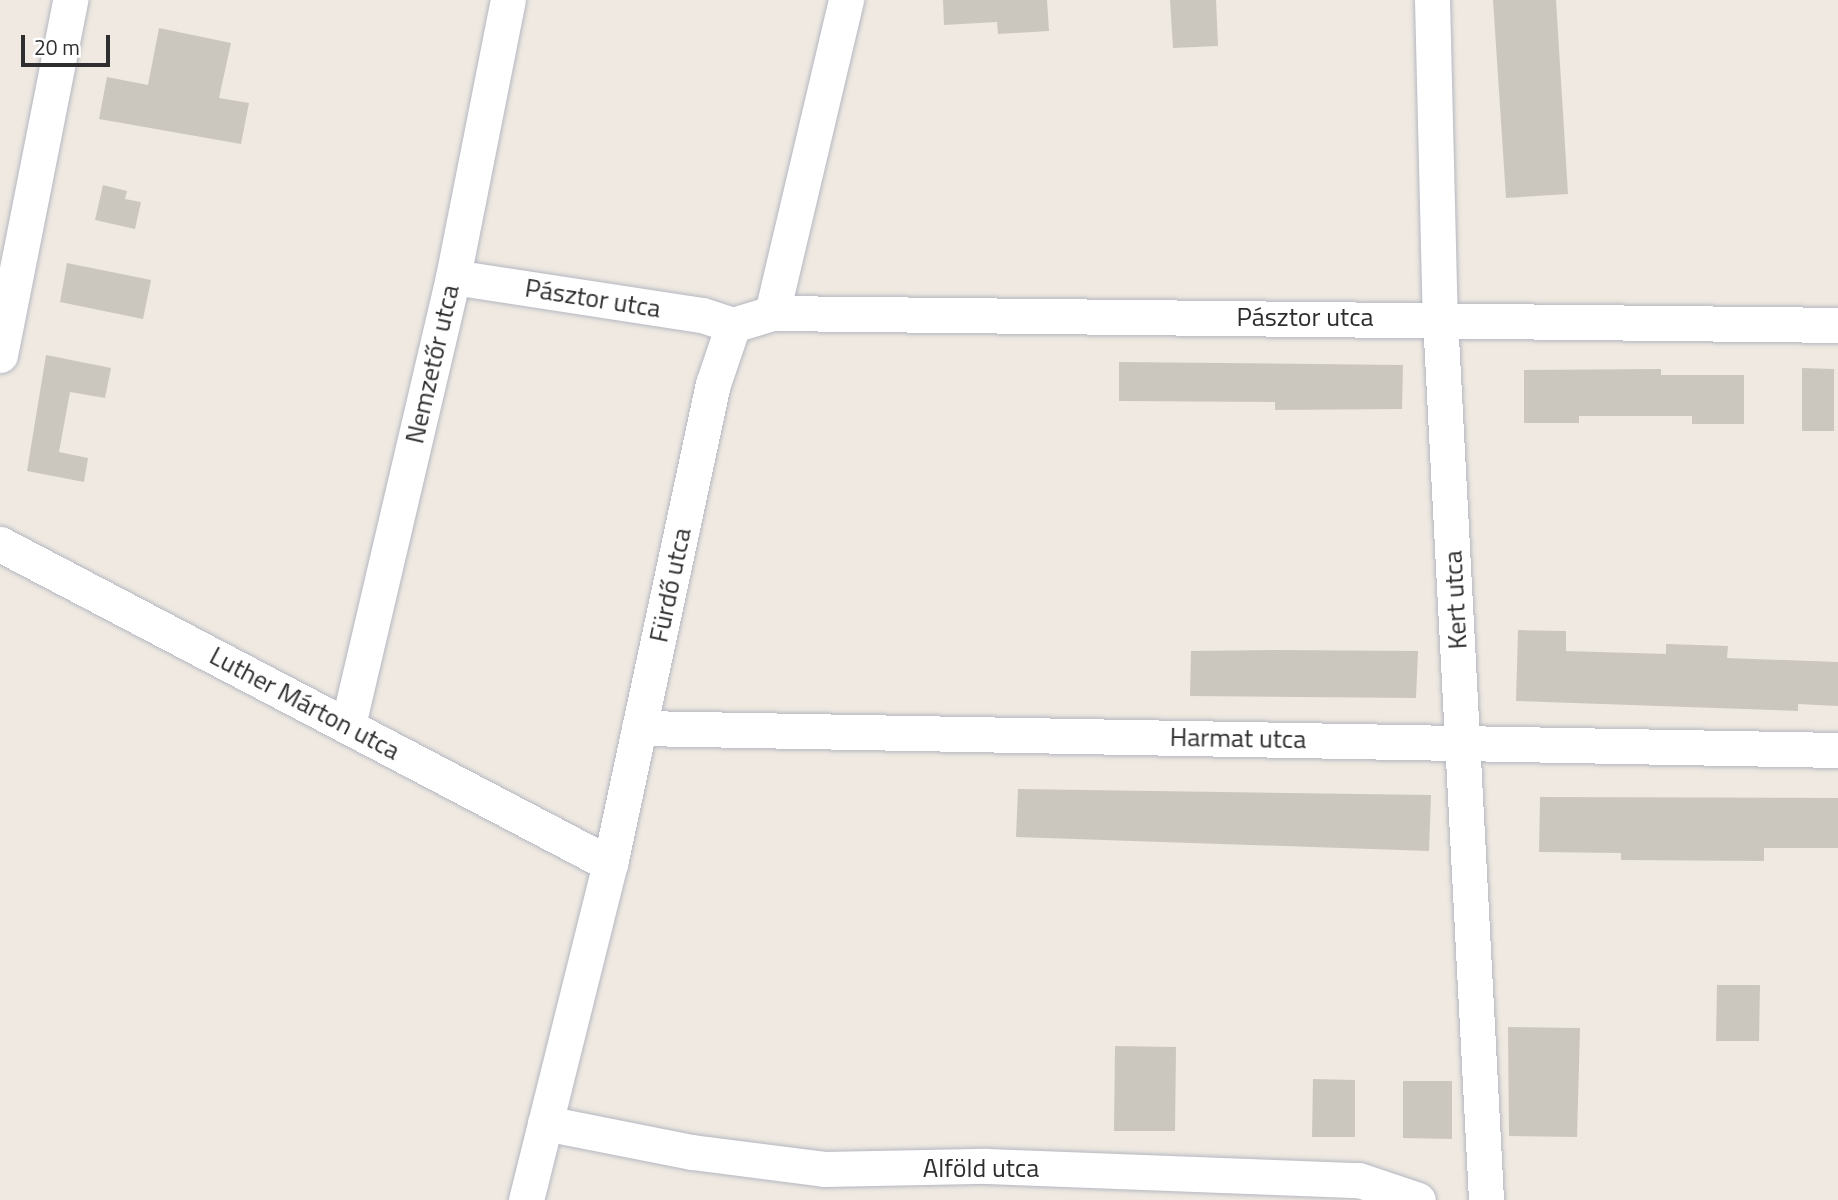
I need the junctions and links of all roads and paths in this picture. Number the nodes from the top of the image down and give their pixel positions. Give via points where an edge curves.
1 (70, 0) edge
2 (508, 0) edge
3 (846, 0) edge
4 (1432, 0) edge
5 (453, 276) junction
6 (772, 313) junction
7 (1440, 318) junction
8 (733, 325) junction
9 (1838, 325) edge
10 (0, 355) edge
11 (0, 544) edge
12 (348, 725) junction
13 (639, 729) junction
14 (1463, 741) junction
15 (1838, 750) edge
16 (610, 864) junction
17 (545, 1123) junction
18 (526, 1200) edge
19 (1418, 1200) edge
20 (1486, 1200) edge

1 - 10 street
2 - 5 street, Nemzetőr utca
3 - 6 street
4 - 7 street, Kert utca
5 - 8 street, Pásztor utca via 702,315
5 - 12 street, Nemzetőr utca
6 - 7 street, Pásztor utca
6 - 8 street
7 - 9 street, Pásztor utca
7 - 14 street, Kert utca
8 - 13 street, Fürdő utca via 713,384
11 - 12 street, Luther Márton utca
12 - 16 street, Luther Márton utca
13 - 14 street, Harmat utca
13 - 16 street, Fürdő utca
14 - 15 street, Harmat utca
14 - 20 street, Kert utca
16 - 17 street, Fürdő utca
17 - 18 street, Fürdő utca
17 - 19 street, Alföld utca via 692,1152 824,1169 987,1166 1359,1180

